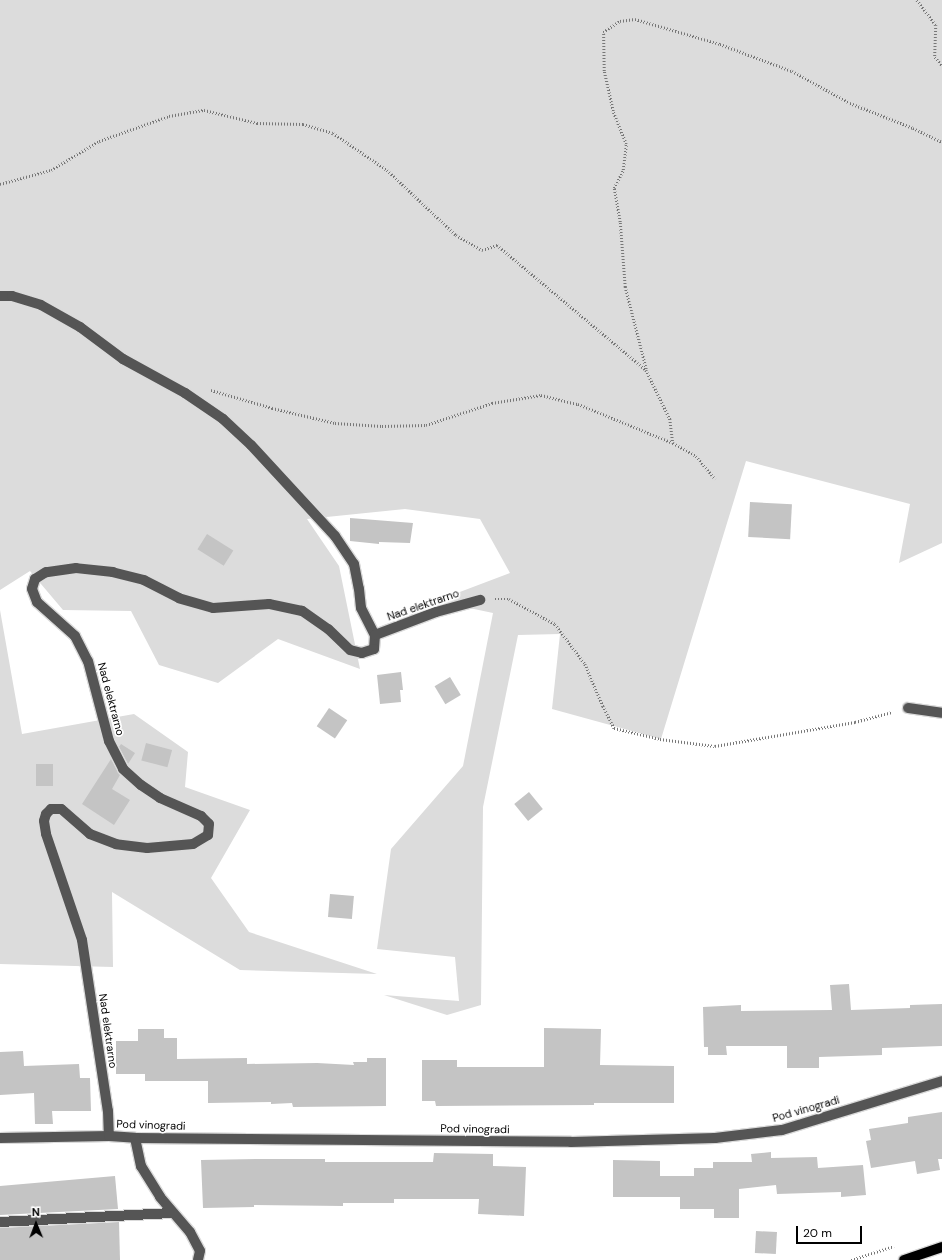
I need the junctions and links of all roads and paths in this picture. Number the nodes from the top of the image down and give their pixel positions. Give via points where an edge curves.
1 (917, 0) edge
2 (942, 65) edge
3 (942, 142) edge
4 (0, 184) edge
5 (0, 296) edge
6 (646, 370) junction
7 (185, 394) junction
8 (673, 443) junction
9 (715, 479) dead end
10 (480, 600) joint
11 (375, 635) junction
12 (908, 708) joint
13 (942, 713) edge
14 (942, 1081) edge
15 (109, 1136) junction
16 (0, 1138) edge
17 (135, 1138) junction
18 (172, 1213) junction
19 (0, 1222) edge
20 (942, 1247) edge
21 (198, 1260) edge
22 (904, 1260) edge

1 - 2 path via 936,25 935,57
3 - 6 path via 850,103 792,71 720,44 635,19 620,21 603,32 604,71 613,111 626,144 623,170 614,188 620,222 625,287
4 - 6 path via 51,170 99,141 169,116 204,110 257,123 303,124 333,132 387,170 456,235 482,250 497,245
5 - 7 street via 12,296 41,305 80,327 123,359
6 - 8 path via 670,419
7 - 8 path via 202,388 335,423 382,426 426,425 492,402 541,395 578,404
7 - 11 street via 223,419 251,445 335,536 354,564 361,608
8 - 9 path via 696,456
10 - 11 street, Nad elektrarno via 436,612
10 - 12 path via 509,599 555,624 585,664 614,728 660,739 715,746 855,722
11 - 15 street, Nad elektrarno via 374,648 362,653 350,650 328,629 302,611 270,604 213,608 179,598 144,580 113,572 76,568 46,572 34,579 32,590 37,602 75,636 88,661 109,741 124,769 160,798 201,816 209,824 208,835 193,844 147,848 116,844 90,834 61,809 51,809 46,814 46,834 82,940 108,1111
12 - 13 street
14 - 17 street, Pod vinogradi via 782,1130 715,1138 570,1142
15 - 16 street, Pod vinogradi
15 - 17 street, Pod vinogradi
17 - 18 street via 141,1166
18 - 19 street
18 - 21 street via 190,1232 200,1251
20 - 22 main road

